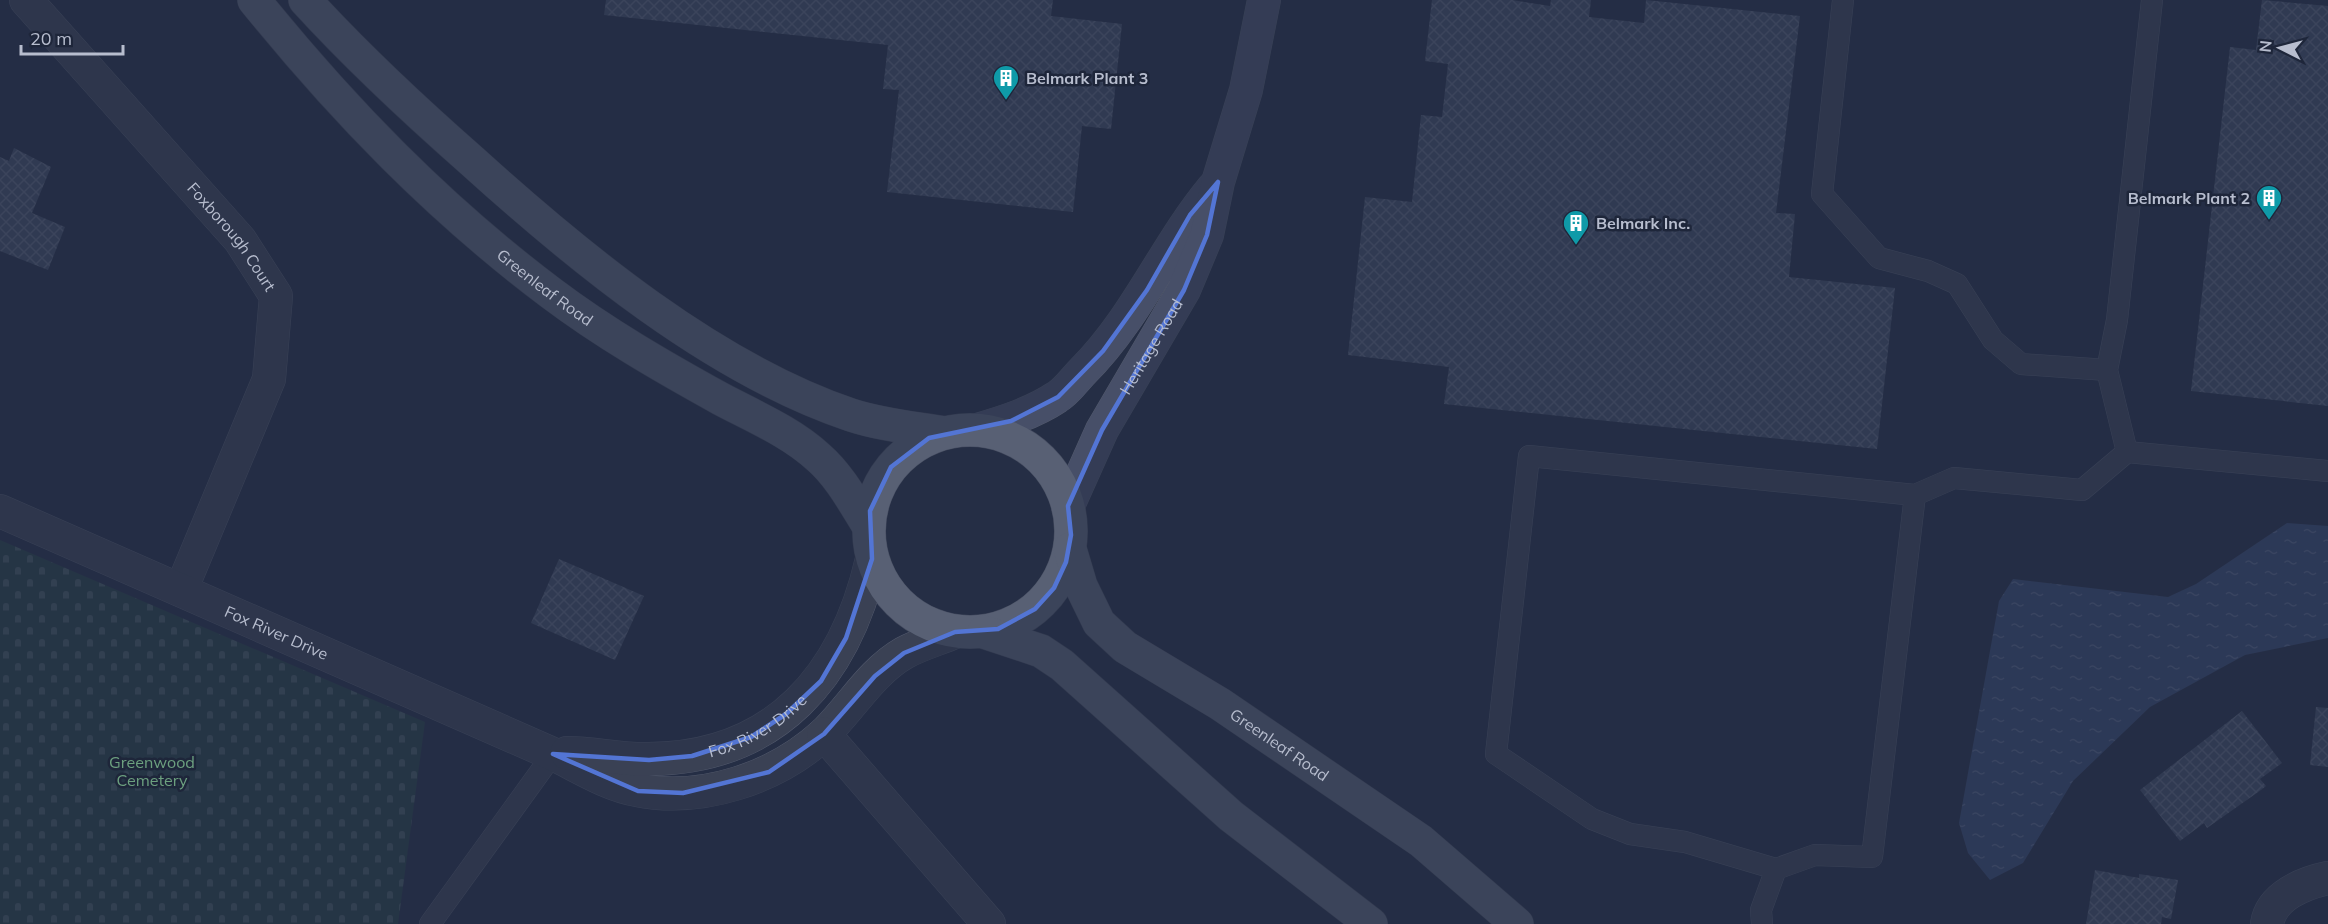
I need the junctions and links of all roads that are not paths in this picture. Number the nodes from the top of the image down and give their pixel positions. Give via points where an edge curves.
1 (26, 0) edge
2 (254, 0) edge
3 (305, 0) edge
4 (1264, 0) edge
5 (1843, 0) edge
6 (2152, 0) edge
7 (1218, 182) junction
8 (2107, 370) junction
9 (961, 431) junction
10 (2127, 452) junction
11 (2328, 471) edge
12 (1915, 495) junction
13 (1068, 506) junction
14 (0, 512) edge
15 (869, 527) junction
16 (1070, 549) junction
17 (872, 559) junction
18 (181, 590) junction
19 (970, 632) junction
20 (824, 734) junction
21 (553, 754) junction
22 (1776, 869) junction
23 (2328, 878) edge
24 (430, 924) edge
25 (989, 924) edge
26 (1371, 924) edge
27 (1517, 924) edge
28 (1762, 924) edge
29 (2267, 924) edge

1 - 18 street, Foxborough Court via 240,240 276,296 269,379
2 - 15 main road, Greenleaf Road via 377,142 473,231 553,294 660,365 788,436 818,457 838,478
3 - 9 main road via 427,122 527,211 600,271 674,322 746,367 851,415
4 - 7 main road, Heritage Road via 1246,90
5 - 8 lane via 1822,194 1879,258 1928,271 1957,284 1993,340 2021,364
6 - 8 lane via 2117,320
7 - 9 main road, Heritage Road via 1190,215 1147,290 1103,351 1058,397 1011,421
7 - 13 main road, Heritage Road via 1207,235 1184,290 1102,430
8 - 10 lane
9 - 13 main road via 1008,437 1035,454 1056,478
9 - 15 main road via 915,446 891,467 875,495
10 - 11 lane
10 - 12 lane via 2082,490 1954,478
12 - 22 lane via 1872,857 1815,855
12 - 22 lane via 1529,456 1496,754 1592,819 1630,834 1685,842
13 - 16 main road
14 - 18 street, Fox River Drive
15 - 17 main road
16 - 19 main road via 1061,576 1045,599 1011,624
16 - 27 main road, Greenleaf Road via 1081,586 1099,623 1125,648 1220,704 1421,841
17 - 19 main road via 886,588 905,609 928,624
17 - 21 street, Fox River Drive via 865,591 846,638 821,681 786,714 751,737 692,756 649,759
18 - 21 street, Fox River Drive
19 - 20 street, Fox River Drive via 904,653 875,676
19 - 26 main road via 1041,651 1062,665 1231,816
20 - 21 street, Fox River Drive via 769,772 725,786 683,793 638,791 617,785
20 - 25 street
21 - 24 lane
22 - 28 lane via 1761,910
23 - 29 street via 2311,881 2288,894 2274,905

